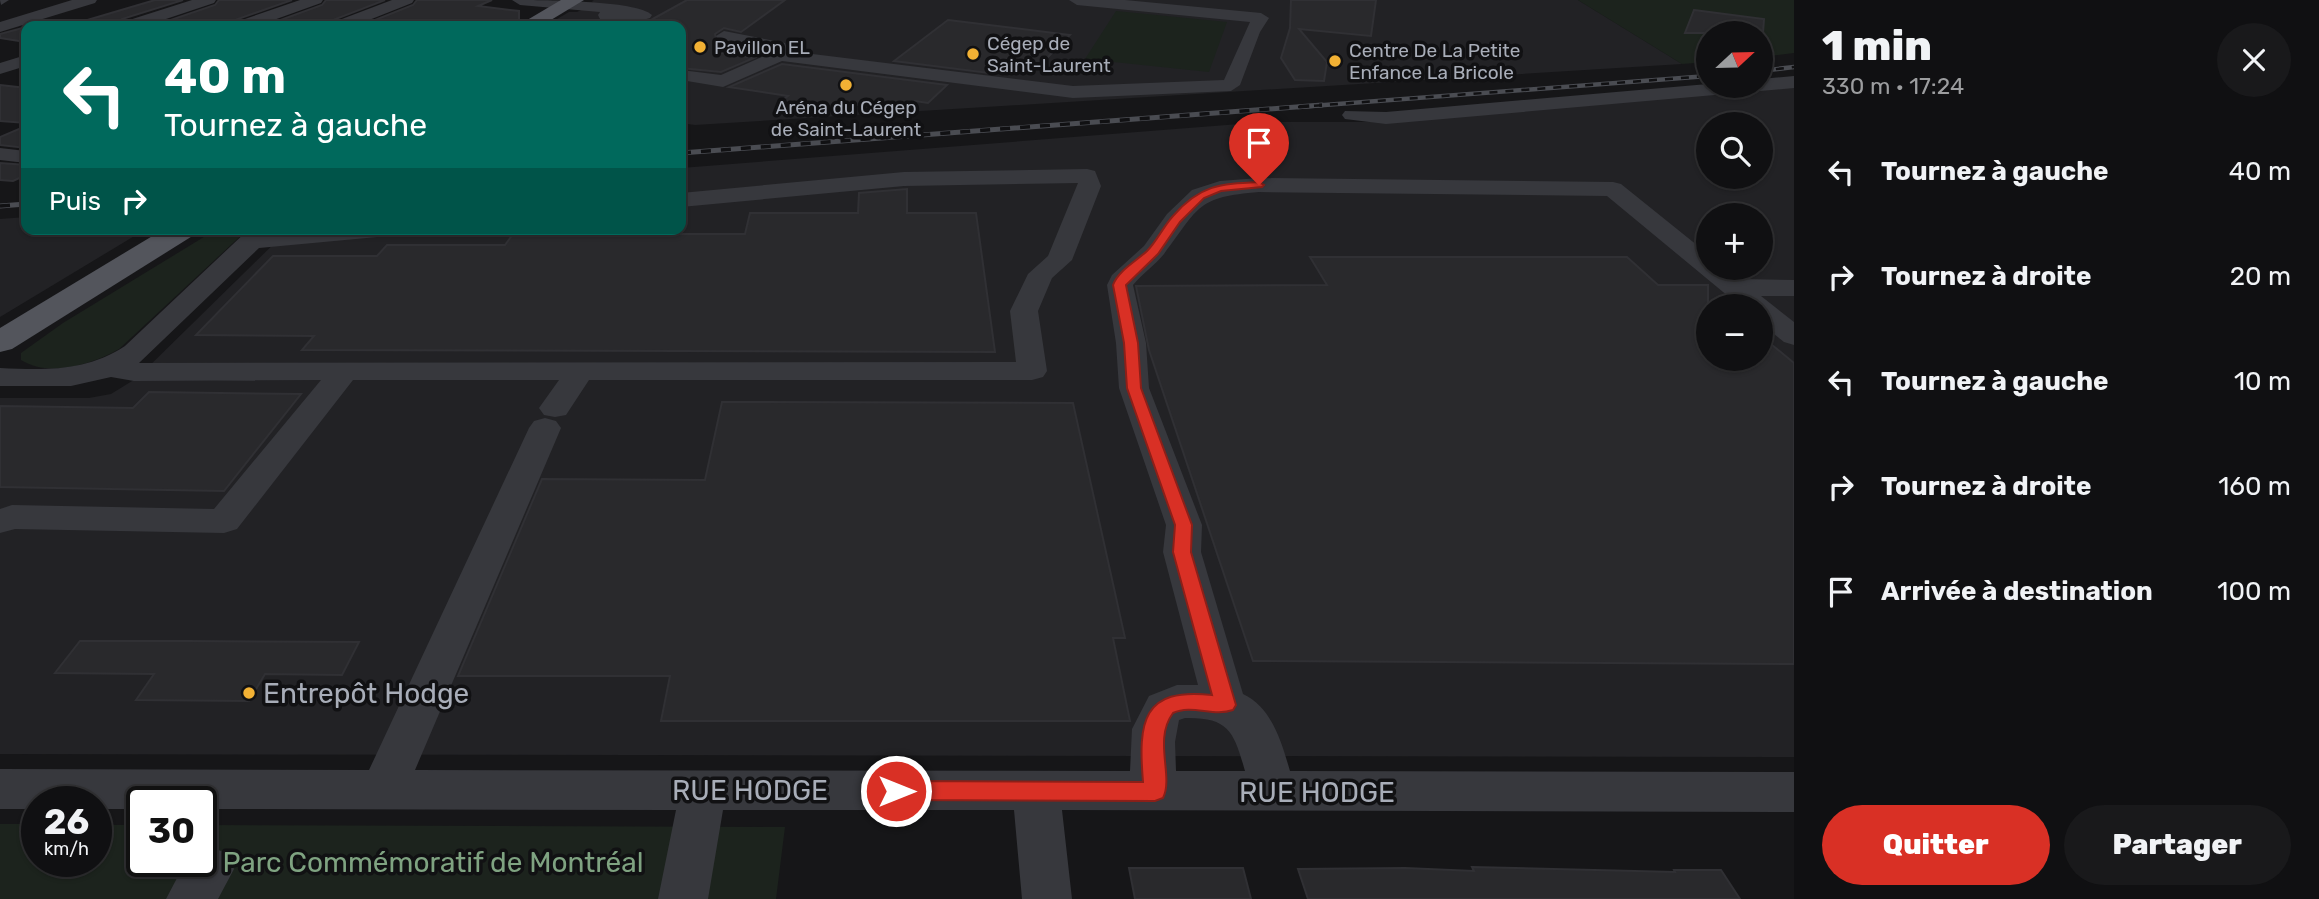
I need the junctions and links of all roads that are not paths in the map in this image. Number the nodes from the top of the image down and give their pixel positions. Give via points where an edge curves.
1 (89, 0) edge
2 (208, 0) edge
3 (316, 0) edge
4 (405, 0) edge
5 (520, 0) edge
6 (1077, 0) edge
7 (571, 2) edge
8 (648, 8) dead end
9 (144, 21) edge
10 (256, 21) edge
11 (352, 21) edge
12 (536, 21) edge
13 (0, 27) edge
14 (724, 36) dead end
15 (21, 53) edge
16 (780, 55) junction
17 (0, 69) edge
18 (0, 75) edge
19 (686, 76) edge
20 (21, 77) edge
21 (1794, 82) edge
22 (1773, 84) edge
23 (1696, 91) edge
24 (1352, 114) dead end
25 (0, 154) edge
26 (21, 156) edge
27 (686, 201) edge
28 (174, 235) edge
29 (258, 235) edge
30 (1696, 256) edge
31 (1724, 280) edge
32 (1734, 288) junction
33 (1794, 288) edge
34 (1742, 294) edge
35 (1773, 319) edge
36 (1794, 336) edge
37 (0, 342) edge
38 (112, 368) junction
39 (578, 370) junction
40 (344, 371) junction
41 (0, 377) edge
42 (550, 418) joint
43 (0, 521) edge
44 (1225, 705) junction
45 (0, 789) edge
46 (383, 789) junction
47 (703, 790) junction
48 (1036, 791) junction
49 (1155, 792) junction
50 (1274, 792) junction
51 (1794, 792) edge
52 (683, 899) edge
53 (1047, 899) edge

1 - 13 street
2 - 9 street
3 - 10 street
4 - 11 street
5 - 7 street
6 - 16 street via 1262,18 1231,85 1073,92
7 - 8 street via 604,17
7 - 12 main road
14 - 16 street via 779,47
15 - 17 street
16 - 19 street via 723,81
18 - 20 street
21 - 22 street
23 - 24 street via 1401,117
25 - 26 street
27 - 39 street via 921,178 1087,176 1090,186 1059,260 1041,274 1024,311 1032,371
28 - 37 main road
29 - 38 street via 135,352
30 - 44 street via 1612,188 1251,185 1200,195 1120,285 1134,388 1184,525 1182,552
31 - 32 street
32 - 33 street
32 - 34 street
35 - 36 street
38 - 40 street via 134,372
38 - 41 street via 73,377
39 - 40 street
39 - 42 lane
40 - 43 street via 224,521 12,517
42 - 46 street
44 - 49 street via 1192,701 1166,707 1157,719 1152,754
44 - 50 street via 1238,712 1253,731
45 - 46 street, RUE HODGE
46 - 47 street, RUE HODGE
47 - 48 street, RUE HODGE
47 - 52 street
48 - 49 street, RUE HODGE
48 - 53 street
49 - 50 street, RUE HODGE
50 - 51 street, RUE HODGE

